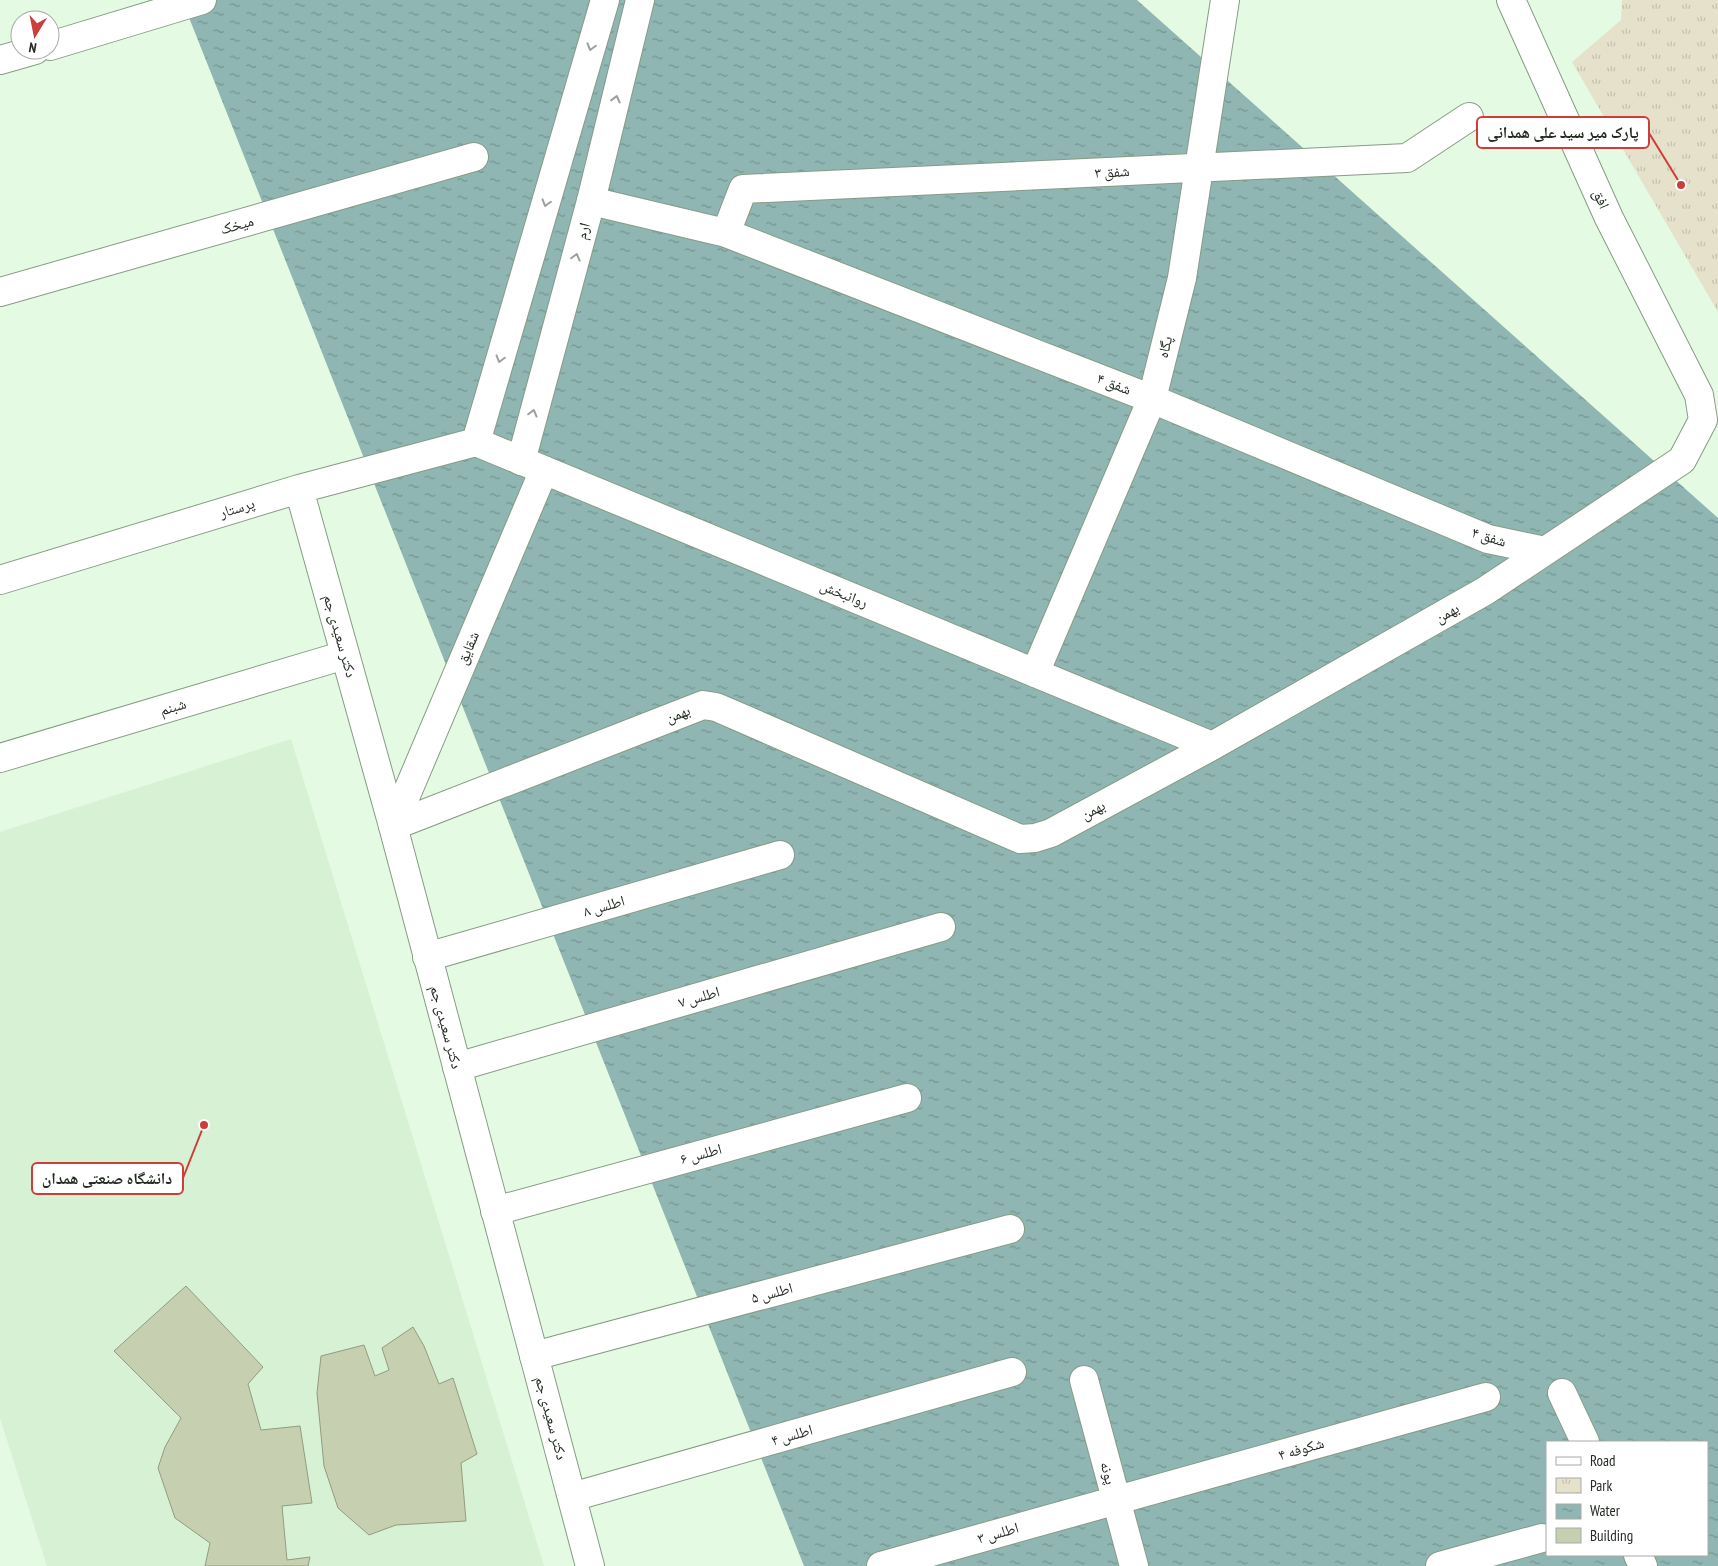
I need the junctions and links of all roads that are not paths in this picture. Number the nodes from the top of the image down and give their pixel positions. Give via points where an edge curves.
1 (202, 0) edge
2 (605, 0) edge
3 (640, 0) edge
4 (1225, 0) edge
5 (1511, 0) edge
6 (60, 43) edge
7 (1469, 116) dead end
8 (474, 157) dead end
9 (1199, 168) junction
10 (591, 201) junction
11 (726, 233) junction
12 (0, 292) edge
13 (1699, 395) joint
14 (1152, 399) junction
15 (476, 442) junction
16 (532, 465) junction
17 (299, 489) junction
18 (1545, 551) junction
19 (0, 580) edge
20 (345, 656) junction
21 (1036, 673) junction
22 (1212, 746) junction
23 (0, 758) edge
24 (393, 826) junction
25 (780, 855) dead end
26 (941, 927) dead end
27 (428, 956) junction
28 (457, 1067) junction
29 (907, 1098) dead end
30 (495, 1211) junction
31 (1010, 1229) dead end
32 (534, 1356) junction
33 (1012, 1372) dead end
34 (1084, 1380) dead end
35 (1562, 1393) dead end
36 (1486, 1397) dead end
37 (1585, 1441) edge
38 (572, 1497) junction
39 (1115, 1501) junction
40 (1542, 1538) dead end
41 (590, 1566) edge
42 (881, 1566) edge
43 (1134, 1566) edge
44 (1440, 1566) edge

1 - 6 street
2 -> 15 street
10 -> 3 street, ارم
4 - 9 street, پگاه
5 - 13 street, افق via 1609,218
7 - 9 street, شفق ۳ via 1407,158
8 - 12 street, میخک
9 - 11 street, شفق ۳ via 743,189
9 - 14 street, پگاه via 1182,278
10 - 11 street, شفق ۴
16 -> 10 street, ارم
11 - 14 street, شفق ۴
13 - 18 street, بهمن via 1703,420 1682,460
14 - 18 street, شفق ۴ via 1488,540
14 - 21 street, پگاه
15 - 16 street, روانبخش
15 - 17 street, پرستار
16 - 21 street, روانبخش
16 - 24 street, شقایق
17 - 19 street, پرستار
17 - 20 street, دکتر سعیدی جم
18 - 22 street, بهمن via 1485,591
20 - 23 street, شبنم
20 - 24 street, دکتر سعیدی جم
21 - 22 street, روانبخش
22 - 24 street, بهمن via 1051,833 1020,839 703,705
24 - 27 street, دکتر سعیدی جم
25 - 27 street, اطلس ۸
26 - 28 street, اطلس ۷
27 - 28 street, دکتر سعیدی جم
28 - 30 street, دکتر سعیدی جم
29 - 30 street, اطلس ۶
30 - 32 street, دکتر سعیدی جم
31 - 32 street, اطلس ۵
32 - 38 street, دکتر سعیدی جم
33 - 38 street, اطلس ۴
34 - 39 street, پونه
35 - 37 street
36 - 39 street, شکوفه ۴
38 - 41 street, دکتر سعیدی جم
39 - 42 street, اطلس ۳
39 - 43 street, پونه
40 - 44 street

